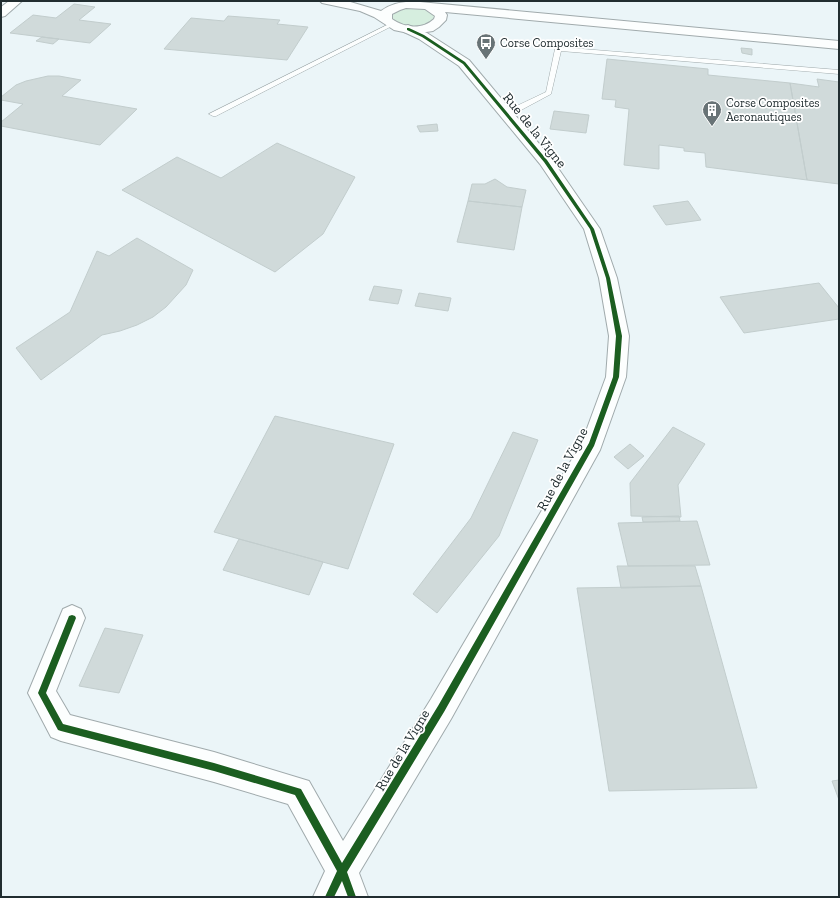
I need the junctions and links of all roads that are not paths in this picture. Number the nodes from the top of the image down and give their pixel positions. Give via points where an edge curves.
1 (16, 1) edge
2 (326, 1) edge
3 (356, 1) edge
4 (406, 5) junction
5 (429, 7) junction
6 (1, 13) edge
7 (493, 13) junction
8 (388, 21) junction
9 (438, 22) junction
10 (408, 29) junction
11 (839, 45) edge
12 (449, 52) junction
13 (839, 72) edge
14 (213, 114) dead end
15 (507, 114) junction
16 (72, 618) dead end
17 (341, 888) edge

1 - 6 street
2 - 8 street via 374,11
3 - 4 street
4 - 5 street
4 - 8 street via 386,13
5 - 7 street
5 - 9 street, Rue de la Vigne via 441,15
7 - 9 street via 462,15
7 - 11 street
8 - 10 street
8 - 14 lane
9 - 10 street via 428,28
9 - 12 street, Rue de la Vigne via 441,38
10 - 12 street, Rue de la Vigne
12 - 15 street, Rue de la Vigne via 464,63
13 - 15 lane via 558,49 549,93
15 - 17 street, Rue de la Vigne via 546,161 592,230 608,278 619,336 616,377 592,444
16 - 17 street via 42,693 61,727 298,792

